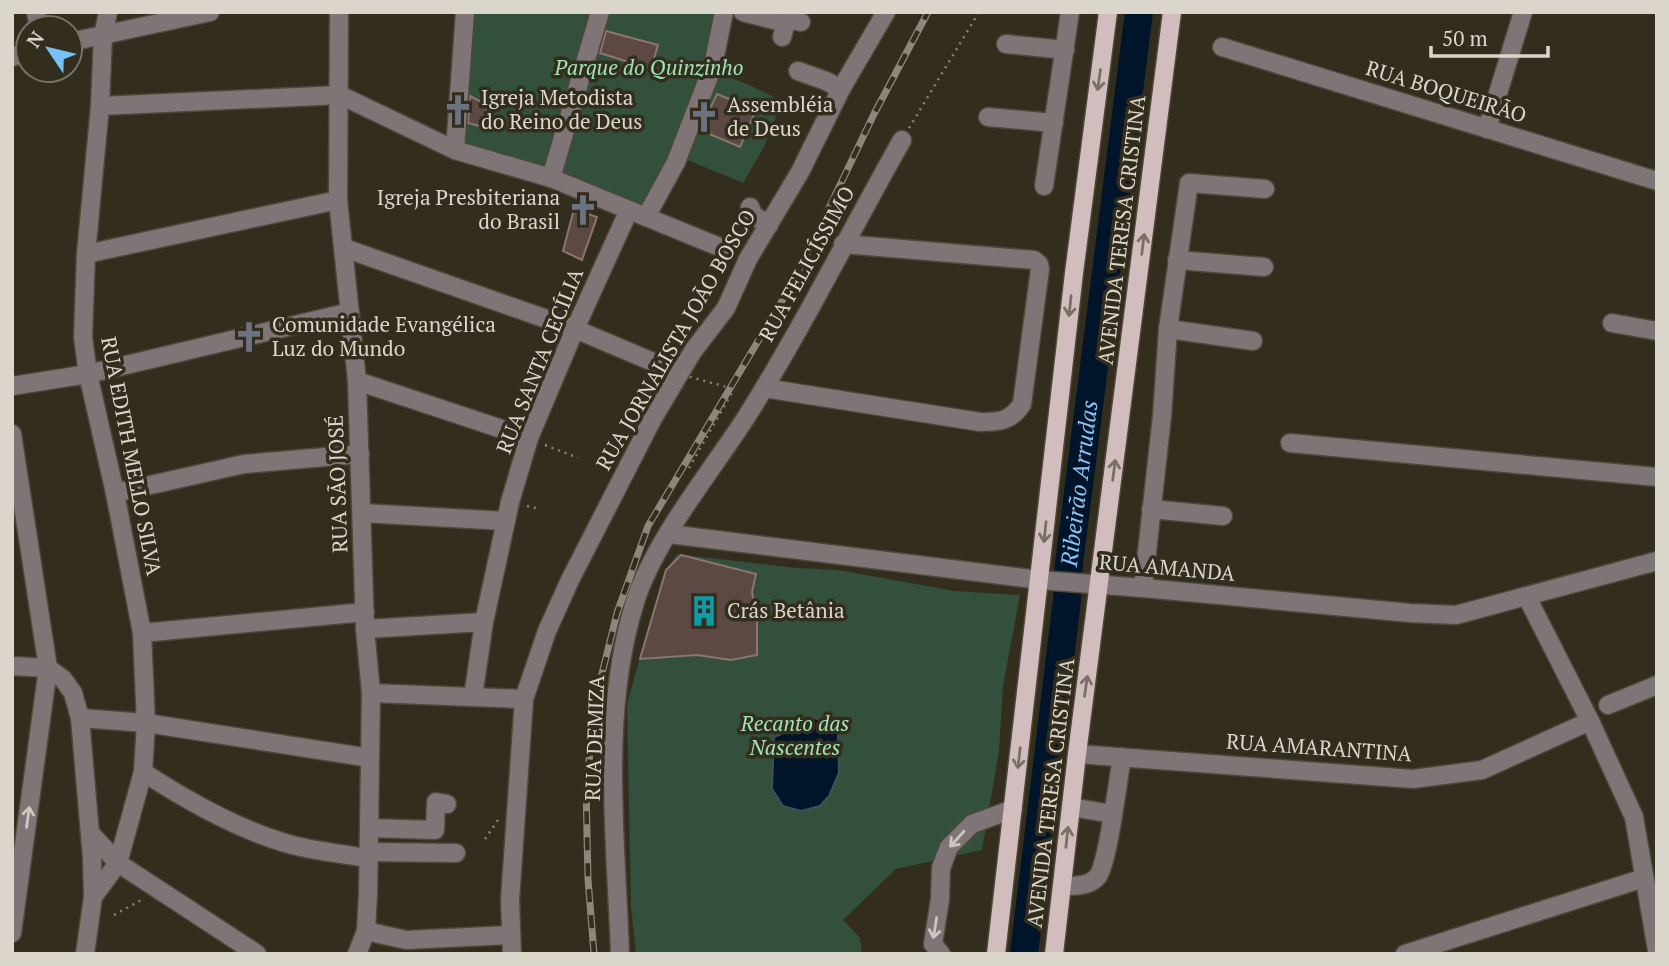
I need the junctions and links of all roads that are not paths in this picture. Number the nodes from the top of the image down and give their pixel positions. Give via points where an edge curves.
1 (108, 12) edge
2 (210, 12) edge
3 (339, 12) edge
4 (465, 12) edge
5 (600, 12) edge
6 (724, 12) edge
7 (743, 12) edge
8 (886, 12) edge
9 (1070, 12) edge
10 (1108, 12) edge
11 (1172, 12) edge
12 (1522, 12) edge
13 (790, 27) dead end
14 (103, 36) junction
15 (84, 39) edge
16 (1006, 44) dead end
17 (1222, 47) dead end
18 (1065, 50) junction
19 (798, 71) dead end
20 (841, 89) junction
21 (340, 95) junction
22 (100, 106) junction
23 (988, 117) dead end
24 (1054, 123) junction
25 (1487, 129) junction
26 (902, 139) road end
27 (454, 150) junction
28 (551, 178) junction
29 (1657, 181) edge
30 (1044, 186) dead end
31 (1265, 189) dead end
32 (338, 200) junction
33 (750, 207) dead end
34 (629, 210) junction
35 (646, 217) junction
36 (769, 225) junction
37 (844, 244) junction
38 (344, 248) junction
39 (726, 253) road end
40 (86, 254) junction
41 (1177, 260) junction
42 (1264, 267) dead end
43 (350, 312) junction
44 (1612, 323) dead end
45 (575, 329) junction
46 (1168, 329) junction
47 (1657, 331) edge
48 (1253, 341) dead end
49 (88, 374) junction
50 (681, 374) junction
51 (357, 381) junction
52 (12, 386) edge
53 (764, 388) junction
54 (12, 434) edge
55 (529, 439) junction
56 (1290, 443) dead end
57 (360, 454) junction
58 (1657, 477) edge
59 (115, 493) junction
60 (1150, 509) junction
61 (362, 513) junction
62 (1223, 516) dead end
63 (506, 521) junction
64 (668, 534) junction
65 (1657, 561) edge
66 (1047, 581) junction
67 (1093, 585) junction
68 (1143, 587) junction
69 (1527, 597) junction
70 (365, 621) junction
71 (484, 622) junction
72 (142, 633) junction
73 (12, 666) edge
74 (48, 668) junction
75 (1657, 685) edge
76 (371, 693) junction
77 (472, 697) junction
78 (524, 699) junction
79 (1608, 705) dead end
80 (80, 718) junction
81 (1590, 721) junction
82 (146, 723) junction
83 (1077, 754) junction
84 (1122, 757) junction
85 (370, 758) junction
86 (143, 772) junction
87 (446, 804) dead end
88 (1071, 807) junction
89 (1013, 809) junction
90 (1112, 814) junction
91 (369, 828) junction
92 (90, 833) junction
93 (456, 853) dead end
94 (368, 855) junction
95 (118, 863) junction
96 (1644, 878) junction
97 (1062, 887) junction
98 (93, 897) junction
99 (366, 931) junction
100 (12, 933) edge
101 (511, 935) junction
102 (1657, 950) edge
103 (85, 954) edge
104 (257, 954) edge
105 (357, 954) edge
106 (512, 954) edge
107 (620, 954) edge
108 (941, 954) edge
109 (996, 954) edge
110 (1054, 954) edge
111 (1405, 954) edge

1 - 14 street, RUA EDITH MELLO SILVA
2 - 14 street
3 - 21 street, RUA SÃO JOSÉ
4 - 27 street
5 - 28 street
6 - 35 street via 713,66 676,162
7 - 13 street
8 - 20 street, RUA JORNALISTA JOÃO BOSCO
9 - 18 street
10 -> 66 main road, AVENIDA TERESA CRISTINA via 1077,247
67 -> 11 main road, AVENIDA TERESA CRISTINA
12 - 25 street
14 - 15 street
14 - 22 street, RUA EDITH MELLO SILVA
16 - 18 street
17 - 25 street, RUA BOQUEIRÃO
18 - 24 street
19 - 20 street
20 - 36 street, RUA JORNALISTA JOÃO BOSCO
21 - 22 street
21 - 27 street
21 - 32 street, RUA SÃO JOSÉ
22 - 40 street, RUA EDITH MELLO SILVA
23 - 24 street
24 - 30 street
25 - 29 street, RUA BOQUEIRÃO
26 - 37 street, RUA FELICÍSSIMO
27 - 28 street
28 - 34 street
31 - 41 street via 1189,183
32 - 38 street, RUA SÃO JOSÉ
32 - 40 street
33 - 36 street
34 - 35 street
34 - 45 street, RUA SANTA CECÍLIA
35 - 39 street
36 - 50 street, RUA JORNALISTA JOÃO BOSCO via 726,308
37 - 53 street, RUA FELICÍSSIMO
37 - 53 street via 1039,264 1022,404 1016,414 998,422 981,422
38 - 43 street, RUA SÃO JOSÉ
38 - 45 street
40 - 49 street, RUA EDITH MELLO SILVA via 83,337
41 - 42 street
41 - 46 street
43 - 49 street
43 - 51 street, RUA SÃO JOSÉ
44 - 47 street
45 - 50 street
45 - 55 street, RUA SANTA CECÍLIA
46 - 48 street
46 - 60 street
49 - 52 street
49 - 59 street, RUA EDITH MELLO SILVA
50 - 78 street, RUA JORNALISTA JOÃO BOSCO via 653,418 570,580
51 - 55 street
51 - 57 street, RUA SÃO JOSÉ
53 - 64 street, RUA FELICÍSSIMO
54 - 74 street
55 - 63 street, RUA SANTA CECÍLIA
56 - 58 street
57 - 59 street via 244,464
57 - 61 street, RUA SÃO JOSÉ
59 - 72 street, RUA EDITH MELLO SILVA
60 - 62 street
60 - 68 street
61 - 63 street
61 - 70 street, RUA SÃO JOSÉ
63 - 71 street, RUA SANTA CECÍLIA
64 - 66 street, RUA AMANDA
64 - 107 street, RUA DEMIZA via 635,601 617,683 613,763
65 - 69 street, RUA AMANDA
66 - 67 street, RUA AMANDA
66 -> 89 main road, AVENIDA TERESA CRISTINA
67 - 68 street, RUA AMANDA
83 -> 67 main road, AVENIDA TERESA CRISTINA
68 - 69 street, RUA AMANDA via 1456,615
69 - 81 street
70 - 71 street
70 - 72 street
70 - 76 street, RUA SÃO JOSÉ
71 - 77 street, RUA SANTA CECÍLIA
72 - 82 street, RUA EDITH MELLO SILVA
73 - 74 street
74 - 80 street via 73,693
100 -> 74 street
75 - 79 street
76 - 77 street
76 - 85 street, RUA SÃO JOSÉ
77 - 78 street
78 - 101 street, RUA JORNALISTA JOÃO BOSCO
80 - 82 street
80 - 92 street
81 - 84 street, RUA AMARANTINA via 1482,770 1413,779
81 - 96 street via 1634,817
82 - 85 street
82 - 86 street, RUA EDITH MELLO SILVA
83 - 84 street, RUA AMARANTINA
83 - 88 main road, AVENIDA TERESA CRISTINA
84 - 90 street
85 - 91 street, RUA SÃO JOSÉ
86 - 94 street via 225,820 284,843
86 - 95 street, RUA EDITH MELLO SILVA
87 - 91 street via 436,802 435,830
88 - 90 street
97 -> 88 main road, AVENIDA TERESA CRISTINA
89 -> 108 street via 972,824 949,847 941,868 933,944
89 - 109 main road, AVENIDA TERESA CRISTINA
90 - 97 street via 1097,877 1089,883
91 - 94 street, RUA SÃO JOSÉ
92 - 95 street
92 - 98 street
93 - 94 street
94 - 99 street, RUA SÃO JOSÉ
95 - 98 street, RUA EDITH MELLO SILVA
95 - 104 street
96 - 102 street
96 - 111 street
97 - 110 main road, AVENIDA TERESA CRISTINA
98 - 103 street
99 - 101 street via 405,940
99 - 105 street, RUA SÃO JOSÉ
101 - 106 street, RUA JORNALISTA JOÃO BOSCO

